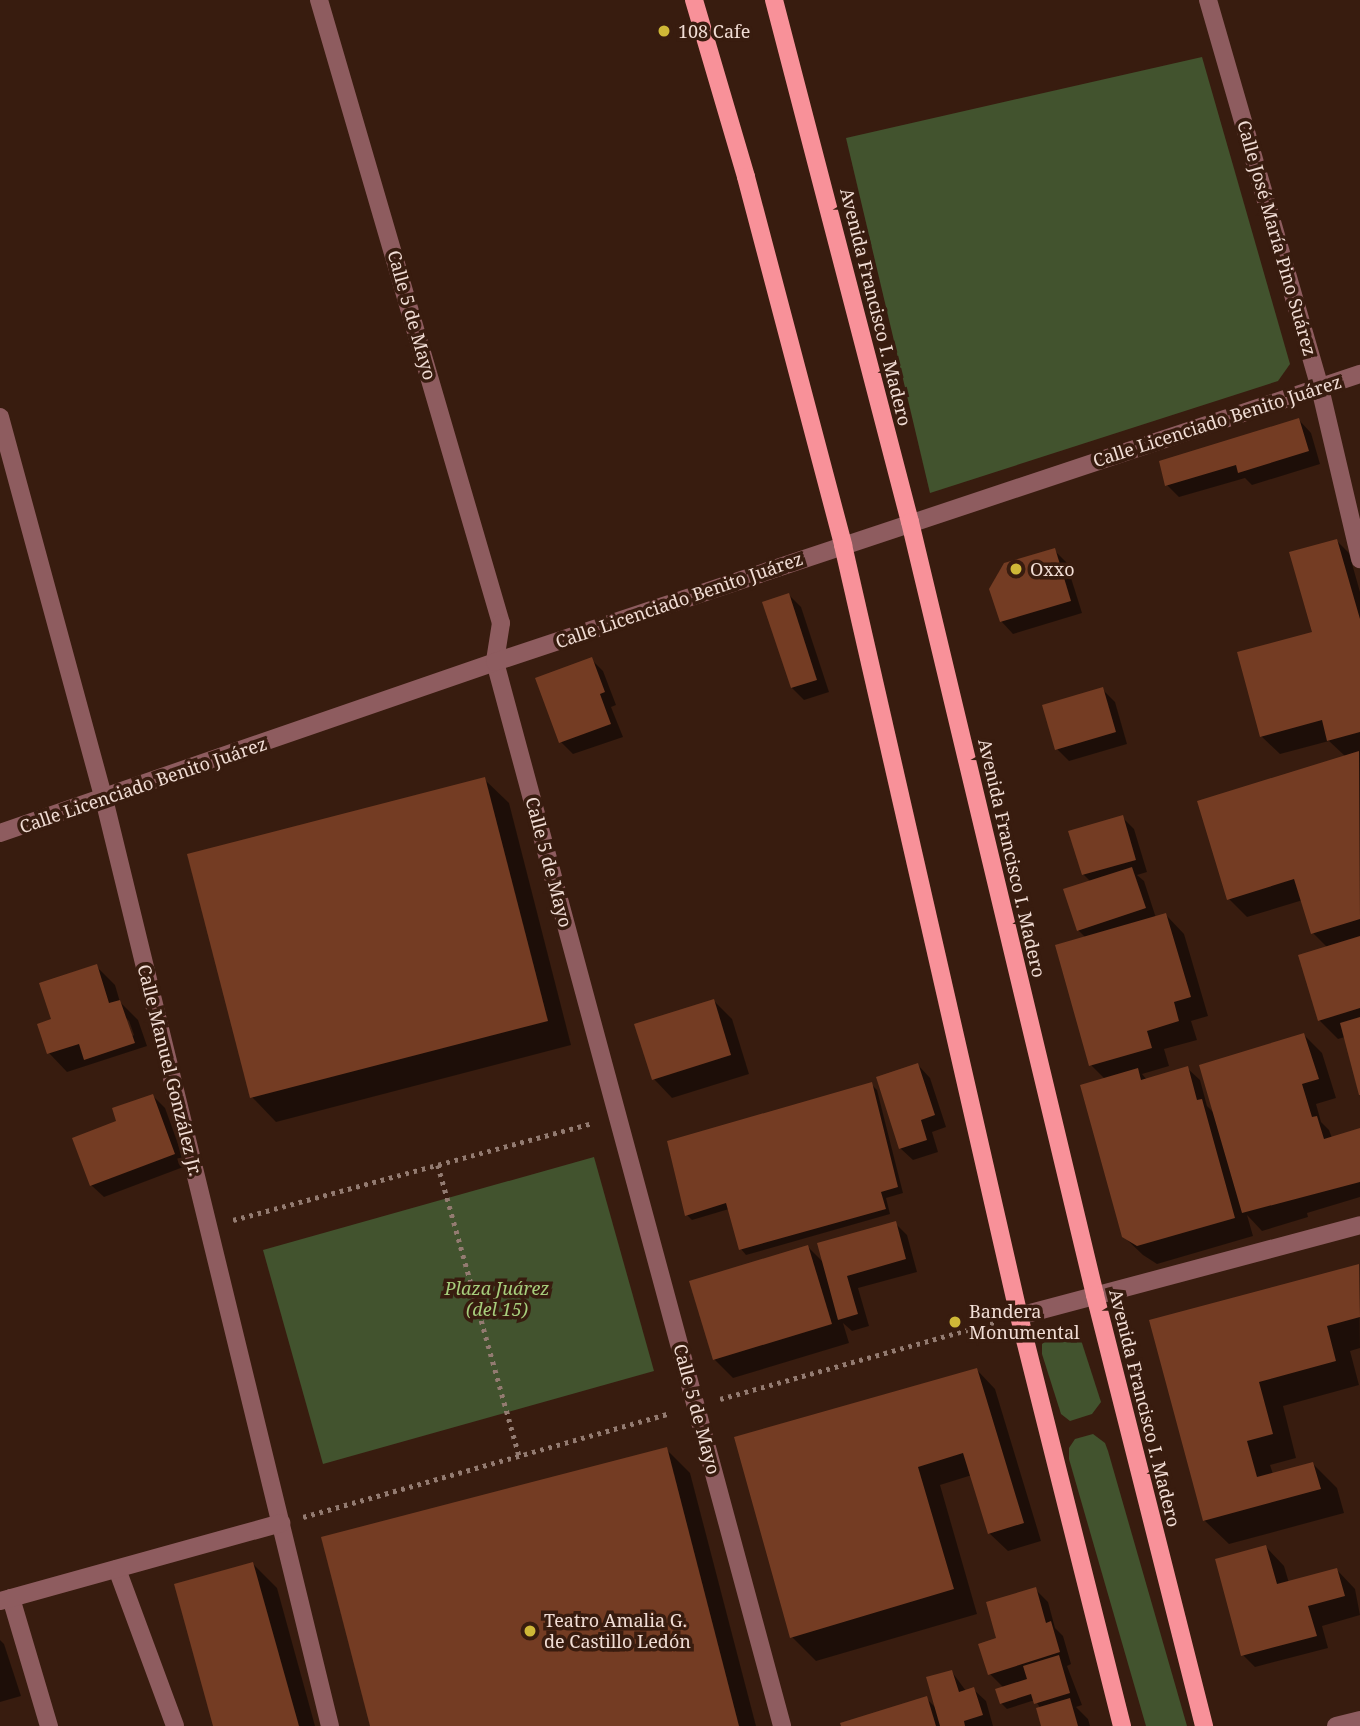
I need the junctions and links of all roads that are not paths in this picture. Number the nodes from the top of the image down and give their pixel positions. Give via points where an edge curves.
1 (319, 0) edge
2 (694, 0) edge
3 (774, 0) edge
4 (1208, 0) edge
5 (1360, 374) edge
6 (1320, 388) junction
7 (0, 417) edge
8 (910, 522) junction
9 (843, 545) junction
10 (1360, 559) edge
11 (495, 662) junction
12 (104, 799) junction
13 (0, 834) edge
14 (1360, 1225) edge
15 (1095, 1295) junction
16 (1019, 1315) junction
17 (281, 1523) junction
18 (117, 1569) junction
19 (6, 1600) edge
20 (1360, 1720) edge
21 (49, 1726) edge
22 (175, 1726) edge
23 (330, 1726) edge
24 (782, 1726) edge
25 (1122, 1726) edge
26 (1204, 1726) edge
27 (1336, 1726) edge

1 - 11 street, Calle 5 de Mayo via 501,623
2 - 9 main road
3 - 8 main road, Avenida Francisco I. Madero
4 - 6 street, Calle José María Pino Suárez
5 - 6 street, Calle Licenciado Benito Juárez
6 - 8 street, Calle Licenciado Benito Juárez
6 - 10 street, Calle José María Pino Suárez
7 - 12 street, Calle Manuel González Jr.
8 - 9 street, Calle Licenciado Benito Juárez
8 - 15 main road, Avenida Francisco I. Madero
9 - 11 street, Calle Licenciado Benito Juárez
9 - 16 main road
11 - 12 street, Calle Licenciado Benito Juárez
11 - 24 street, Calle 5 de Mayo
12 - 13 street, Calle Licenciado Benito Juárez
12 - 17 street, Calle Manuel González Jr.
14 - 15 street
15 - 16 street
15 - 26 main road, Avenida Francisco I. Madero
16 - 25 main road
17 - 18 street
17 - 23 street, Calle Manuel González Jr.
18 - 19 street
18 - 22 street
19 - 21 street
20 - 27 street

